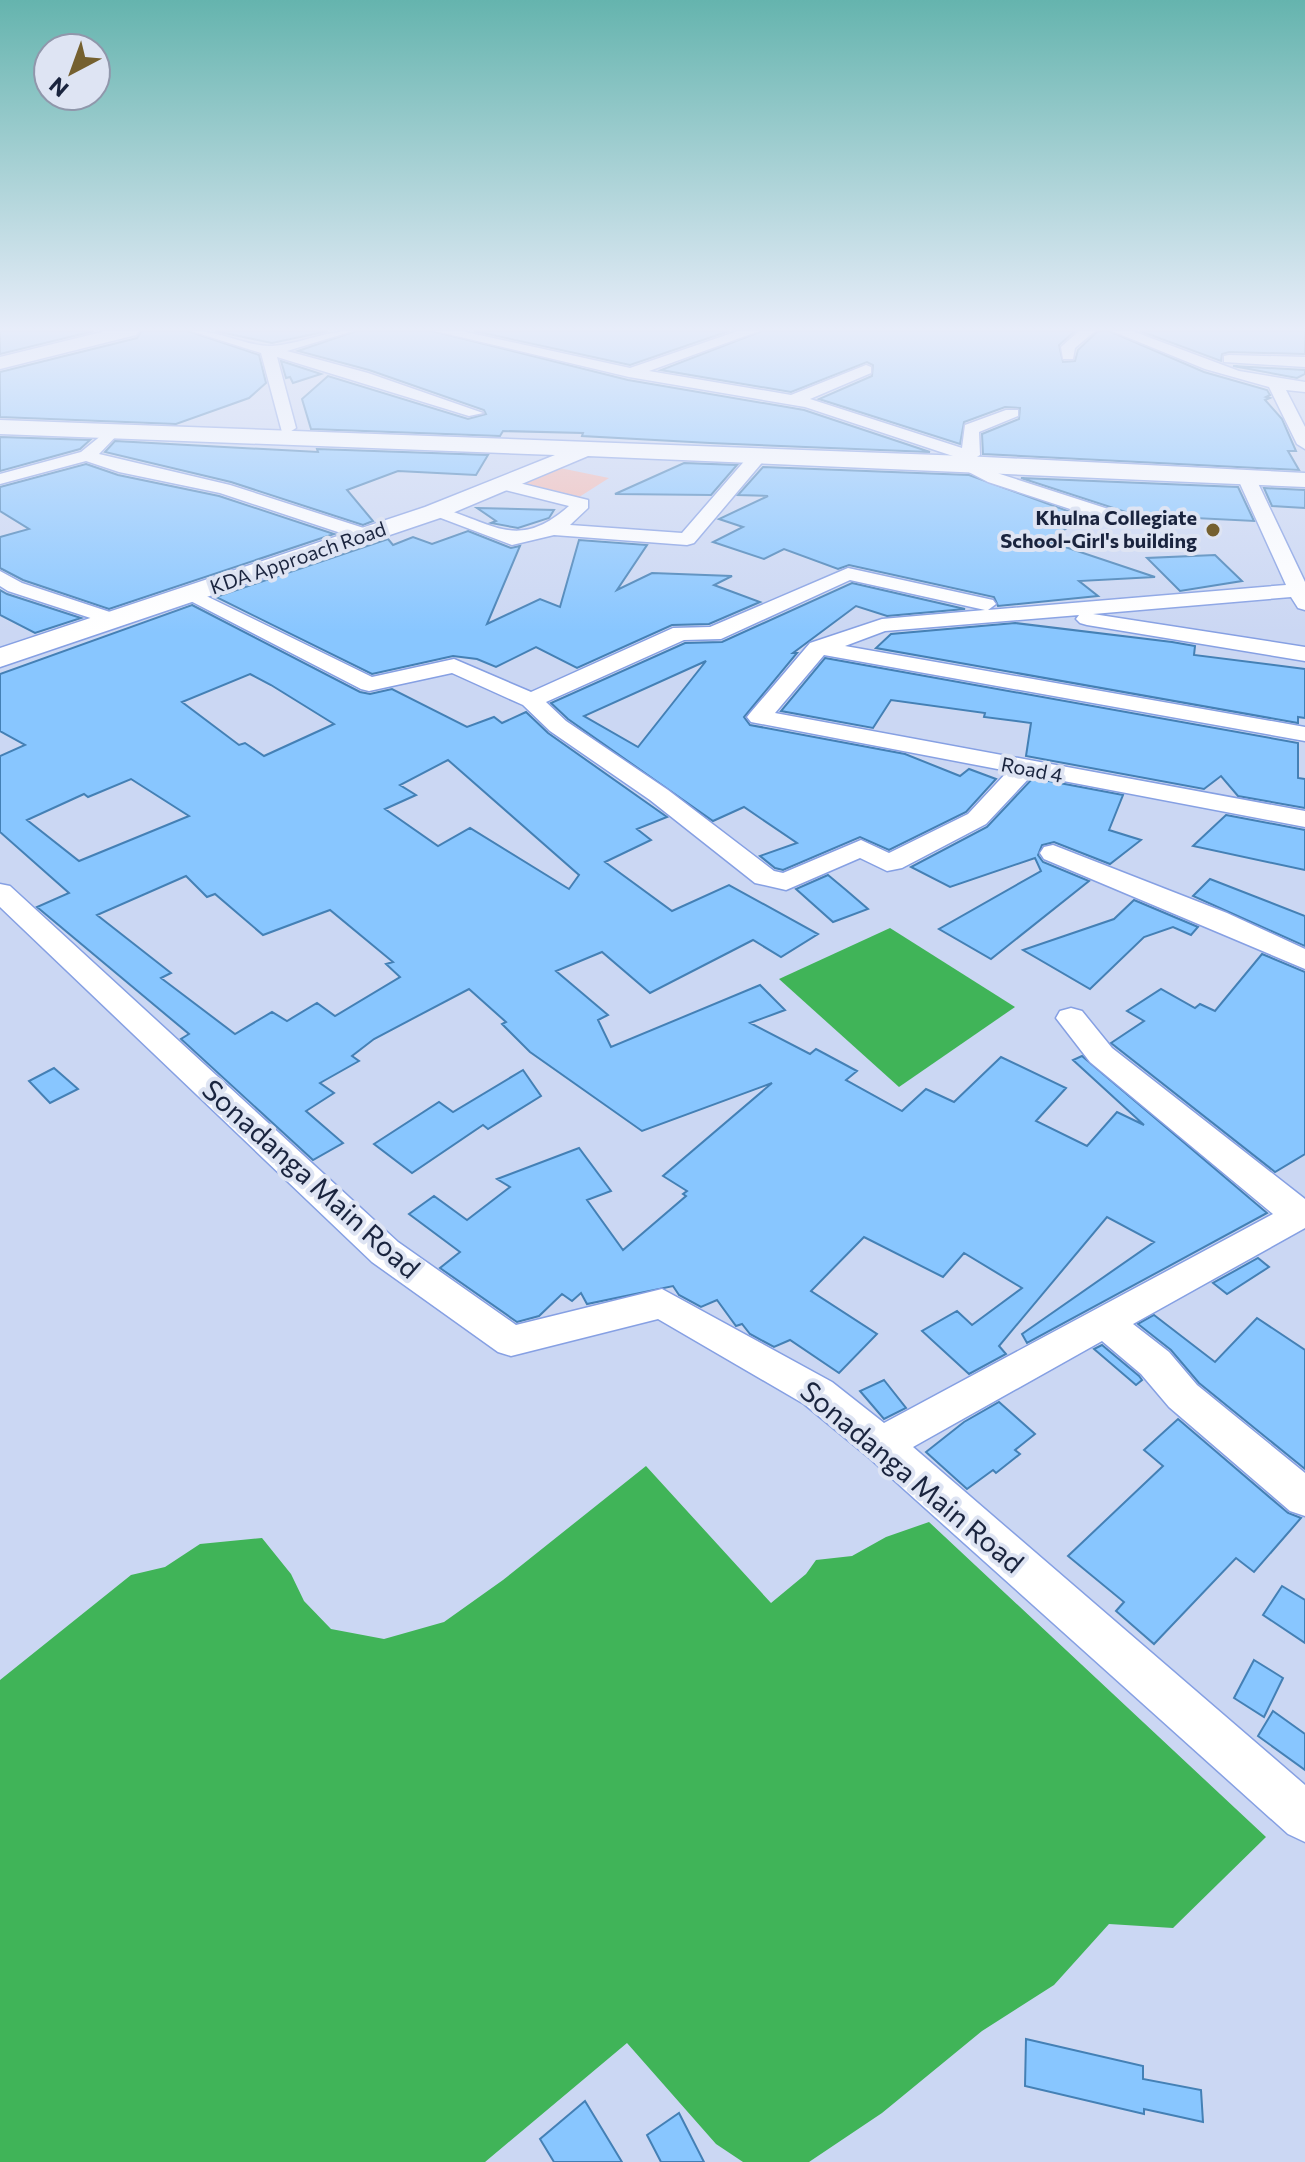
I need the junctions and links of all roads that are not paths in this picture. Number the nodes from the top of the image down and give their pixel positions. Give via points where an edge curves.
1 (112, 432) edge
2 (138, 432) edge
3 (379, 432) edge
4 (891, 432) edge
5 (971, 432) edge
6 (592, 448) junction
7 (760, 454) junction
8 (87, 456) junction
9 (967, 457) junction
10 (1305, 472) edge
11 (1246, 477) junction
12 (0, 479) edge
13 (1305, 480) edge
14 (507, 485) junction
15 (434, 512) junction
16 (1129, 522) dead end
17 (554, 529) junction
18 (366, 535) junction
19 (0, 577) edge
20 (189, 595) junction
21 (1302, 597) edge
22 (1034, 610) junction
23 (115, 620) junction
24 (818, 648) junction
25 (1305, 654) edge
26 (0, 658) edge
27 (531, 700) junction
28 (1305, 734) edge
29 (1024, 769) junction
30 (1305, 819) edge
31 (1053, 853) dead end
32 (0, 892) edge
33 (1305, 960) edge
34 (1071, 1018) dead end
35 (1302, 1214) edge
36 (1105, 1322) junction
37 (881, 1444) junction
38 (1305, 1498) edge
39 (1305, 1817) edge

1 - 8 street
2 - 6 main road
3 - 9 main road
4 - 9 street
5 - 9 street
6 - 7 main road
6 - 14 main road, KDA Approach Road
7 - 9 main road
7 - 17 street via 683,548
8 - 12 street
8 - 18 street via 224,489
9 - 10 main road
9 - 11 main road
9 - 16 street via 994,478
11 - 13 main road
11 - 21 street
14 - 15 main road, KDA Approach Road
14 - 17 street via 582,504
15 - 17 street via 512,539
15 - 18 main road, KDA Approach Road
18 - 20 main road, KDA Approach Road
19 - 23 street via 15,587
20 - 23 main road, KDA Approach Road
20 - 27 street via 369,684 454,666
21 - 22 street
22 - 24 street via 882,625
22 - 25 street
22 - 27 street via 966,602 848,574 713,634 681,633
23 - 26 main road, KDA Approach Road
24 - 28 street
24 - 29 street, Road 4 via 759,717
27 - 29 street via 558,726 777,882 861,848 893,862 977,819
29 - 30 street, Road 4
31 - 33 street
32 - 37 street, Sonadanga Main Road via 385,1252 511,1341 662,1303 818,1393
34 - 35 street via 1101,1055
35 - 36 street
36 - 37 street
36 - 38 street via 1155,1363 1183,1396
37 - 39 street, Sonadanga Main Road

